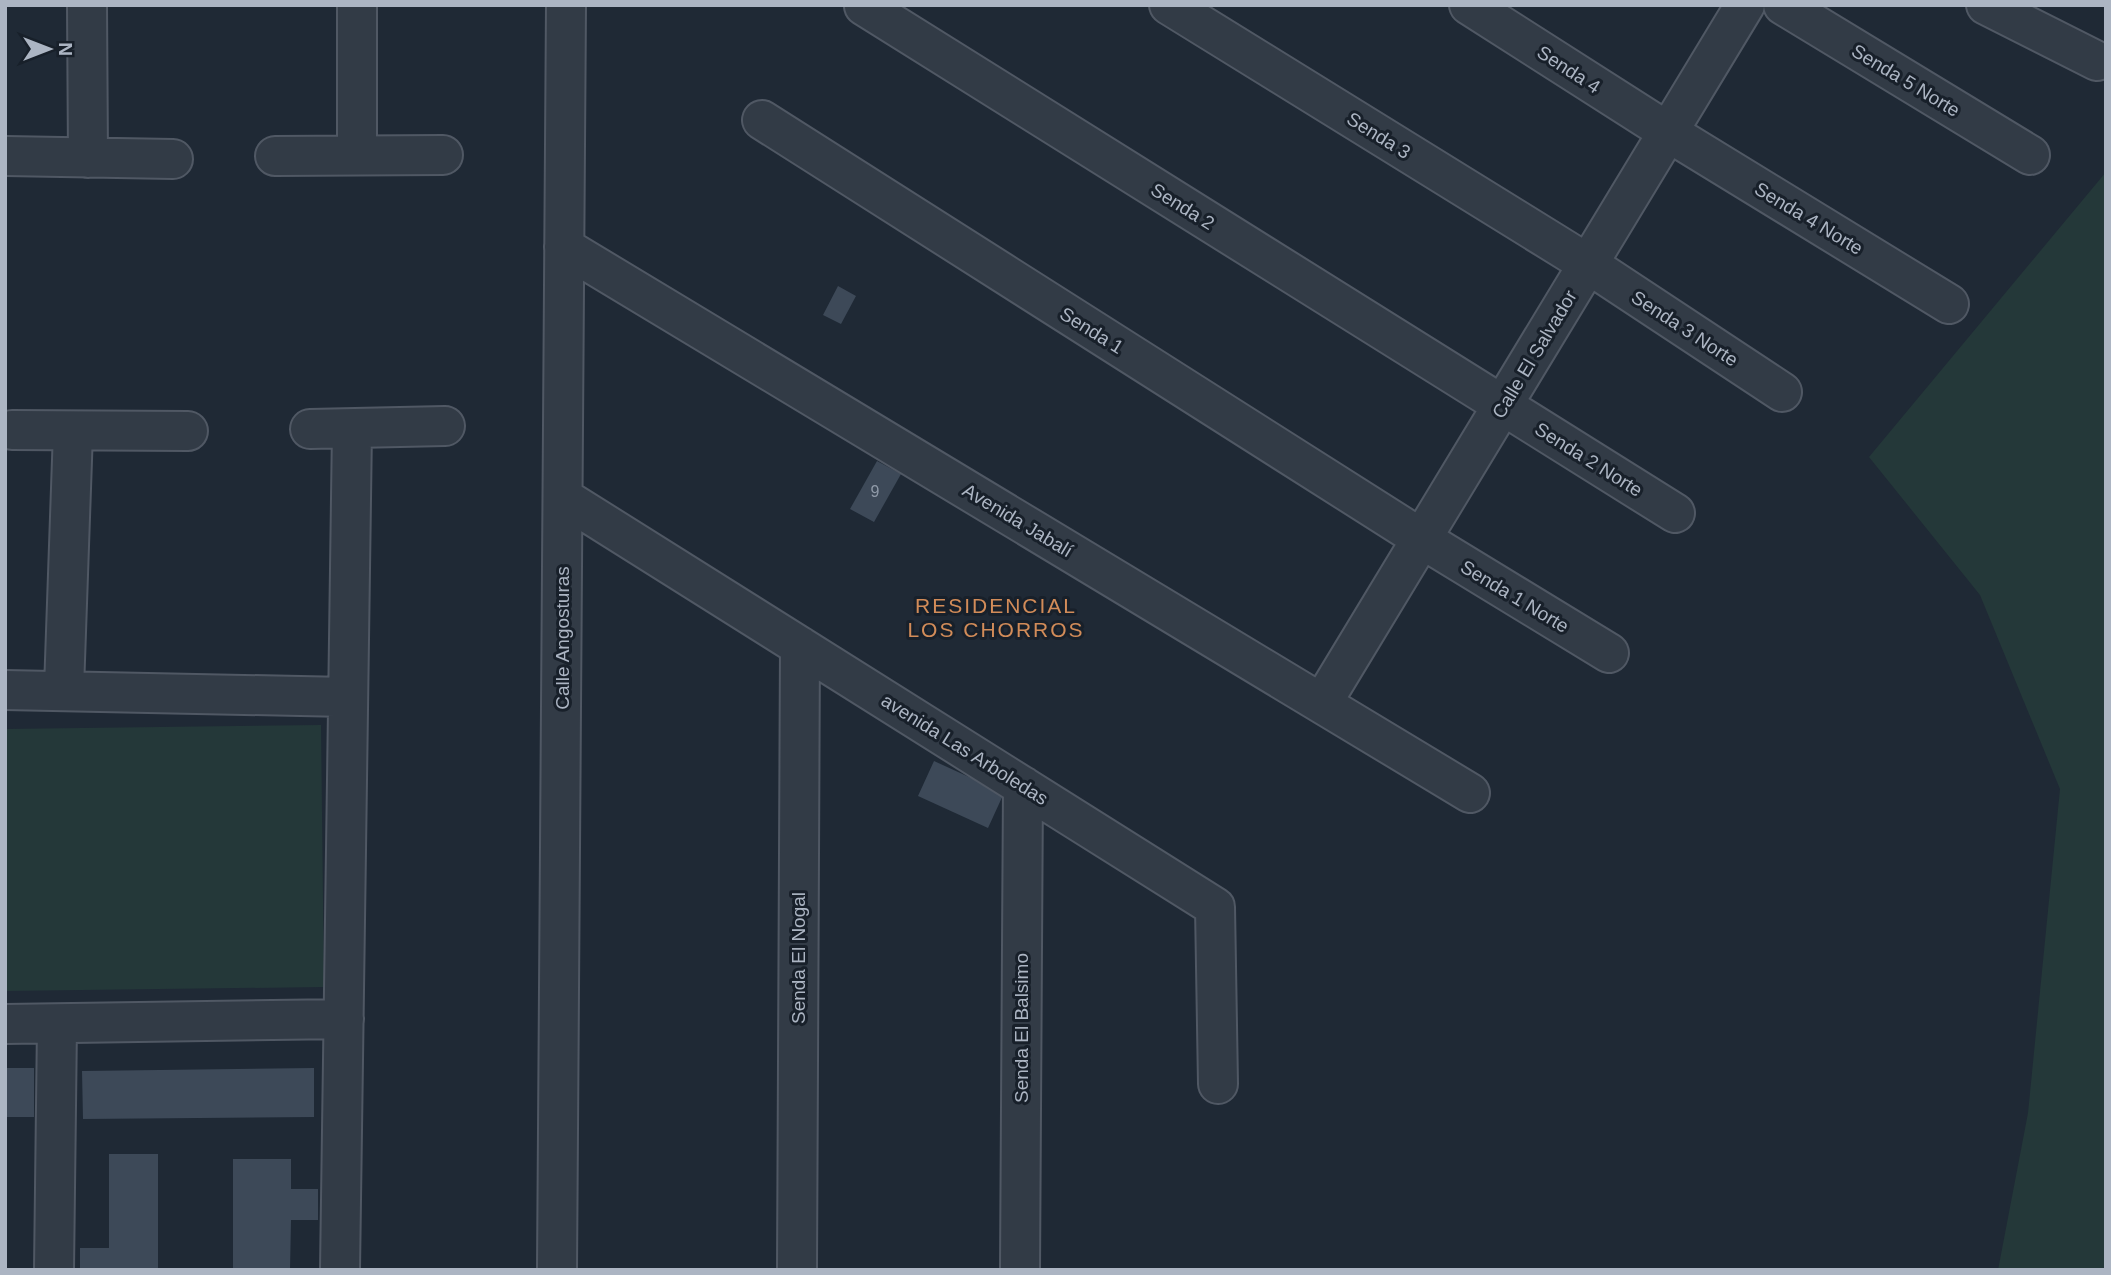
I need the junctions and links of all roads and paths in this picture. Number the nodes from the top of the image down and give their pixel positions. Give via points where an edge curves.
1 (87, 5) edge
2 (357, 5) edge
3 (566, 5) edge
4 (1169, 5) edge
5 (1469, 5) edge
6 (1745, 5) edge
7 (1783, 5) edge
8 (1986, 5) edge
9 (864, 6) edge
10 (2097, 61) dead end
11 (762, 120) dead end
12 (1668, 132) junction
13 (357, 155) junction
14 (443, 155) dead end
15 (2030, 155) dead end
16 (6, 156) edge
17 (275, 156) dead end
18 (88, 158) junction
19 (173, 159) dead end
20 (564, 247) junction
21 (1588, 264) junction
22 (1949, 304) dead end
23 (1782, 392) dead end
24 (1503, 405) junction
25 (445, 426) dead end
26 (310, 429) dead end
27 (352, 429) junction
28 (12, 430) dead end
29 (73, 431) junction
30 (188, 431) dead end
31 (564, 498) junction
32 (1675, 513) dead end
33 (1422, 539) junction
34 (800, 646) junction
35 (1609, 653) dead end
36 (5, 690) edge
37 (64, 690) junction
38 (347, 697) junction
39 (1322, 703) junction
40 (1023, 786) junction
41 (1471, 793) dead end
42 (344, 1019) junction
43 (5, 1024) edge
44 (57, 1024) junction
45 (1218, 1084) dead end
46 (54, 1270) edge
47 (340, 1270) edge
48 (557, 1270) edge
49 (797, 1270) edge
50 (1020, 1270) edge

1 - 18 street
2 - 13 street
3 - 20 street, Calle Angosturas
4 - 21 street, Senda 3
5 - 12 street, Senda 4
6 - 12 street, Calle El Salvador
7 - 15 street, Senda 5 Norte
8 - 10 street
9 - 24 street, Senda 2
11 - 33 street, Senda 1
12 - 21 street, Calle El Salvador
12 - 22 street, Senda 4 Norte
13 - 14 street
13 - 17 street
16 - 18 street
18 - 19 street
20 - 31 street, Calle Angosturas
20 - 39 street, Avenida Jabalí
21 - 23 street, Senda 3 Norte
21 - 24 street, Calle El Salvador
24 - 32 street, Senda 2 Norte
24 - 33 street, Calle El Salvador
25 - 27 street
26 - 27 street
27 - 38 street
28 - 29 street
29 - 30 street
29 - 37 street
31 - 34 street, avenida Las Arboledas
31 - 48 street, Calle Angosturas
33 - 35 street, Senda 1 Norte
33 - 39 street, Calle El Salvador
34 - 40 street, avenida Las Arboledas
34 - 49 street, Senda El Nogal
36 - 37 street
37 - 38 street
38 - 42 street
39 - 41 street, Avenida Jabalí
40 - 45 street, avenida Las Arboledas via 1215,907
40 - 50 street, Senda El Balsimo
42 - 44 street
42 - 47 street
43 - 44 street
44 - 46 street

